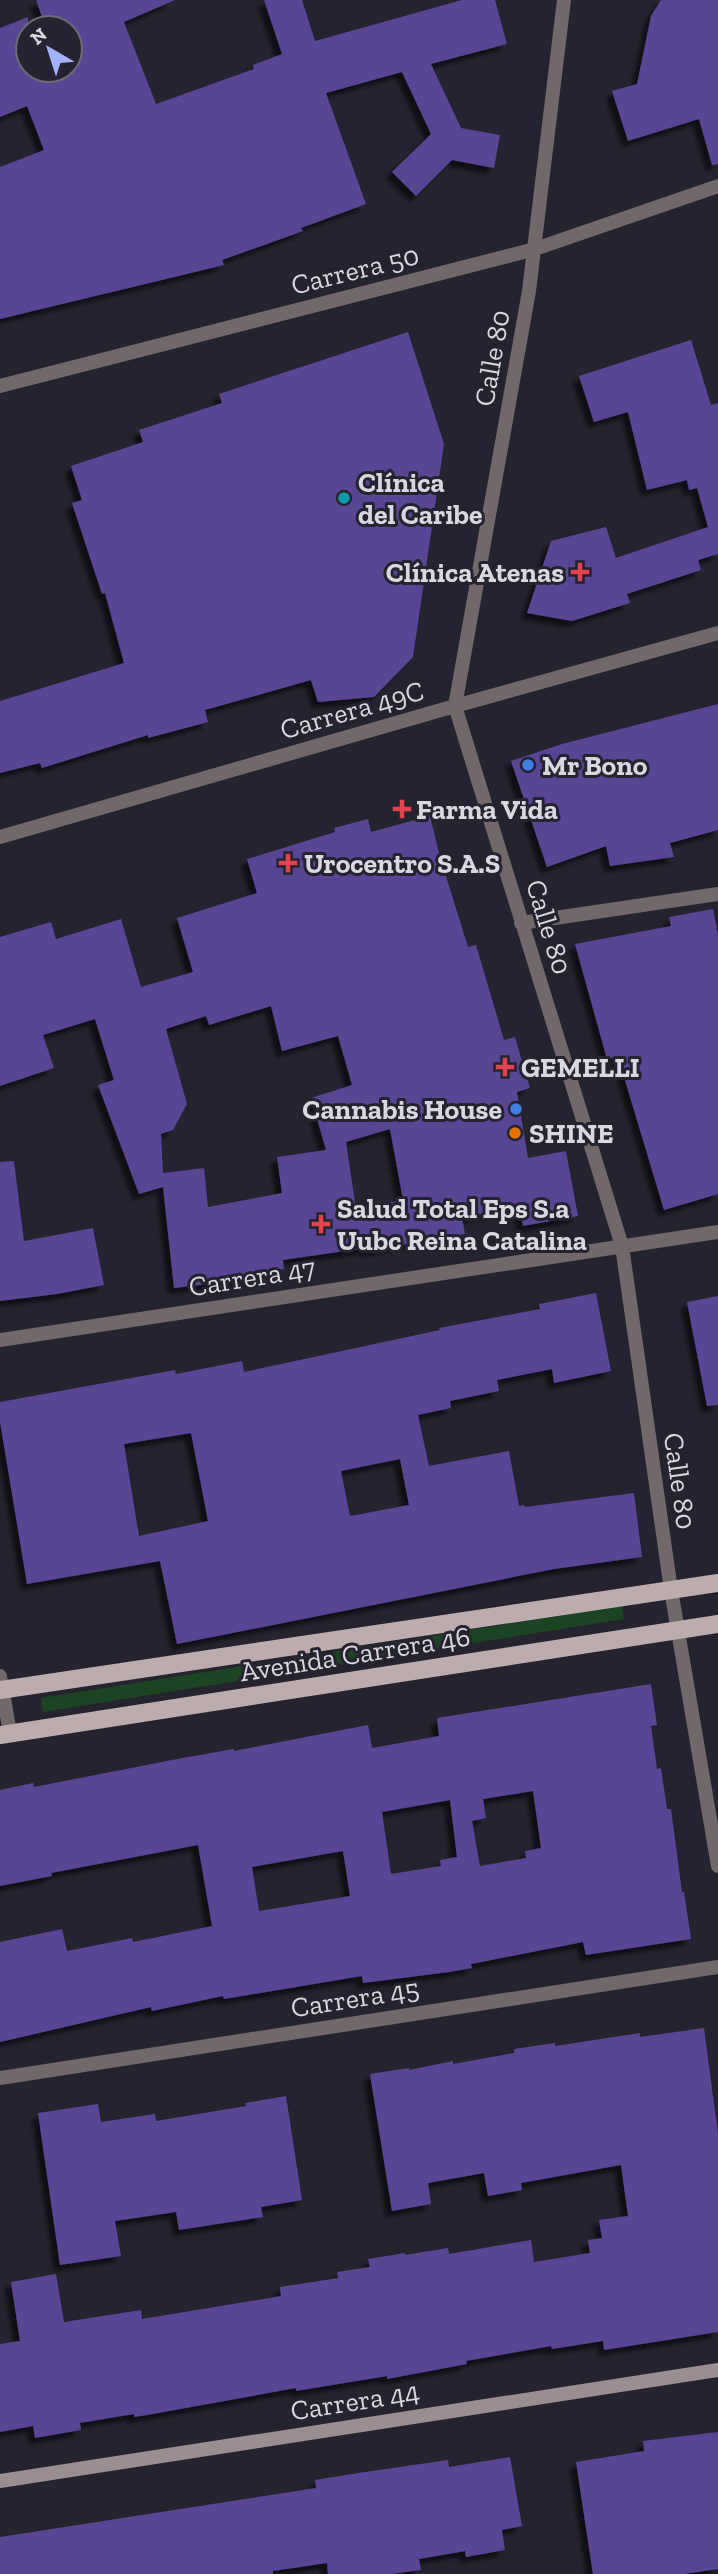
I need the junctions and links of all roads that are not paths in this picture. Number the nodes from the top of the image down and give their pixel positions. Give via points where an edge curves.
1 (564, 0) edge
2 (718, 186) edge
3 (535, 249) junction
4 (0, 386) edge
5 (718, 633) edge
6 (455, 706) junction
7 (0, 837) edge
8 (718, 894) edge
9 (521, 923) junction
10 (718, 1232) edge
11 (622, 1246) junction
12 (0, 1340) edge
13 (718, 1583) edge
14 (671, 1590) junction
15 (718, 1624) edge
16 (677, 1630) junction
17 (1, 1685) edge
18 (5, 1734) edge
19 (718, 1866) edge
20 (718, 1967) edge
21 (0, 2078) edge
22 (718, 2371) edge
23 (0, 2481) edge

1 - 3 street, Calle 80
2 - 3 street, Carrera 50
3 - 4 street, Carrera 50
3 - 6 street, Calle 80
5 - 6 street, Carrera 49C
6 - 7 street, Carrera 49C
6 - 9 street, Calle 80
8 - 9 street
9 - 11 street, Calle 80
10 - 11 street, Carrera 47
11 - 12 street, Carrera 47
11 - 14 street, Calle 80
13 - 14 main road, Avenida Carrera 46
14 - 16 street, Calle 80
14 - 17 main road, Avenida Carrera 46
15 - 16 main road, Avenida Carrera 46
16 - 18 main road, Avenida Carrera 46
16 - 19 street, Calle 80
17 - 18 street
20 - 21 street, Carrera 45
22 - 23 street, Carrera 44

